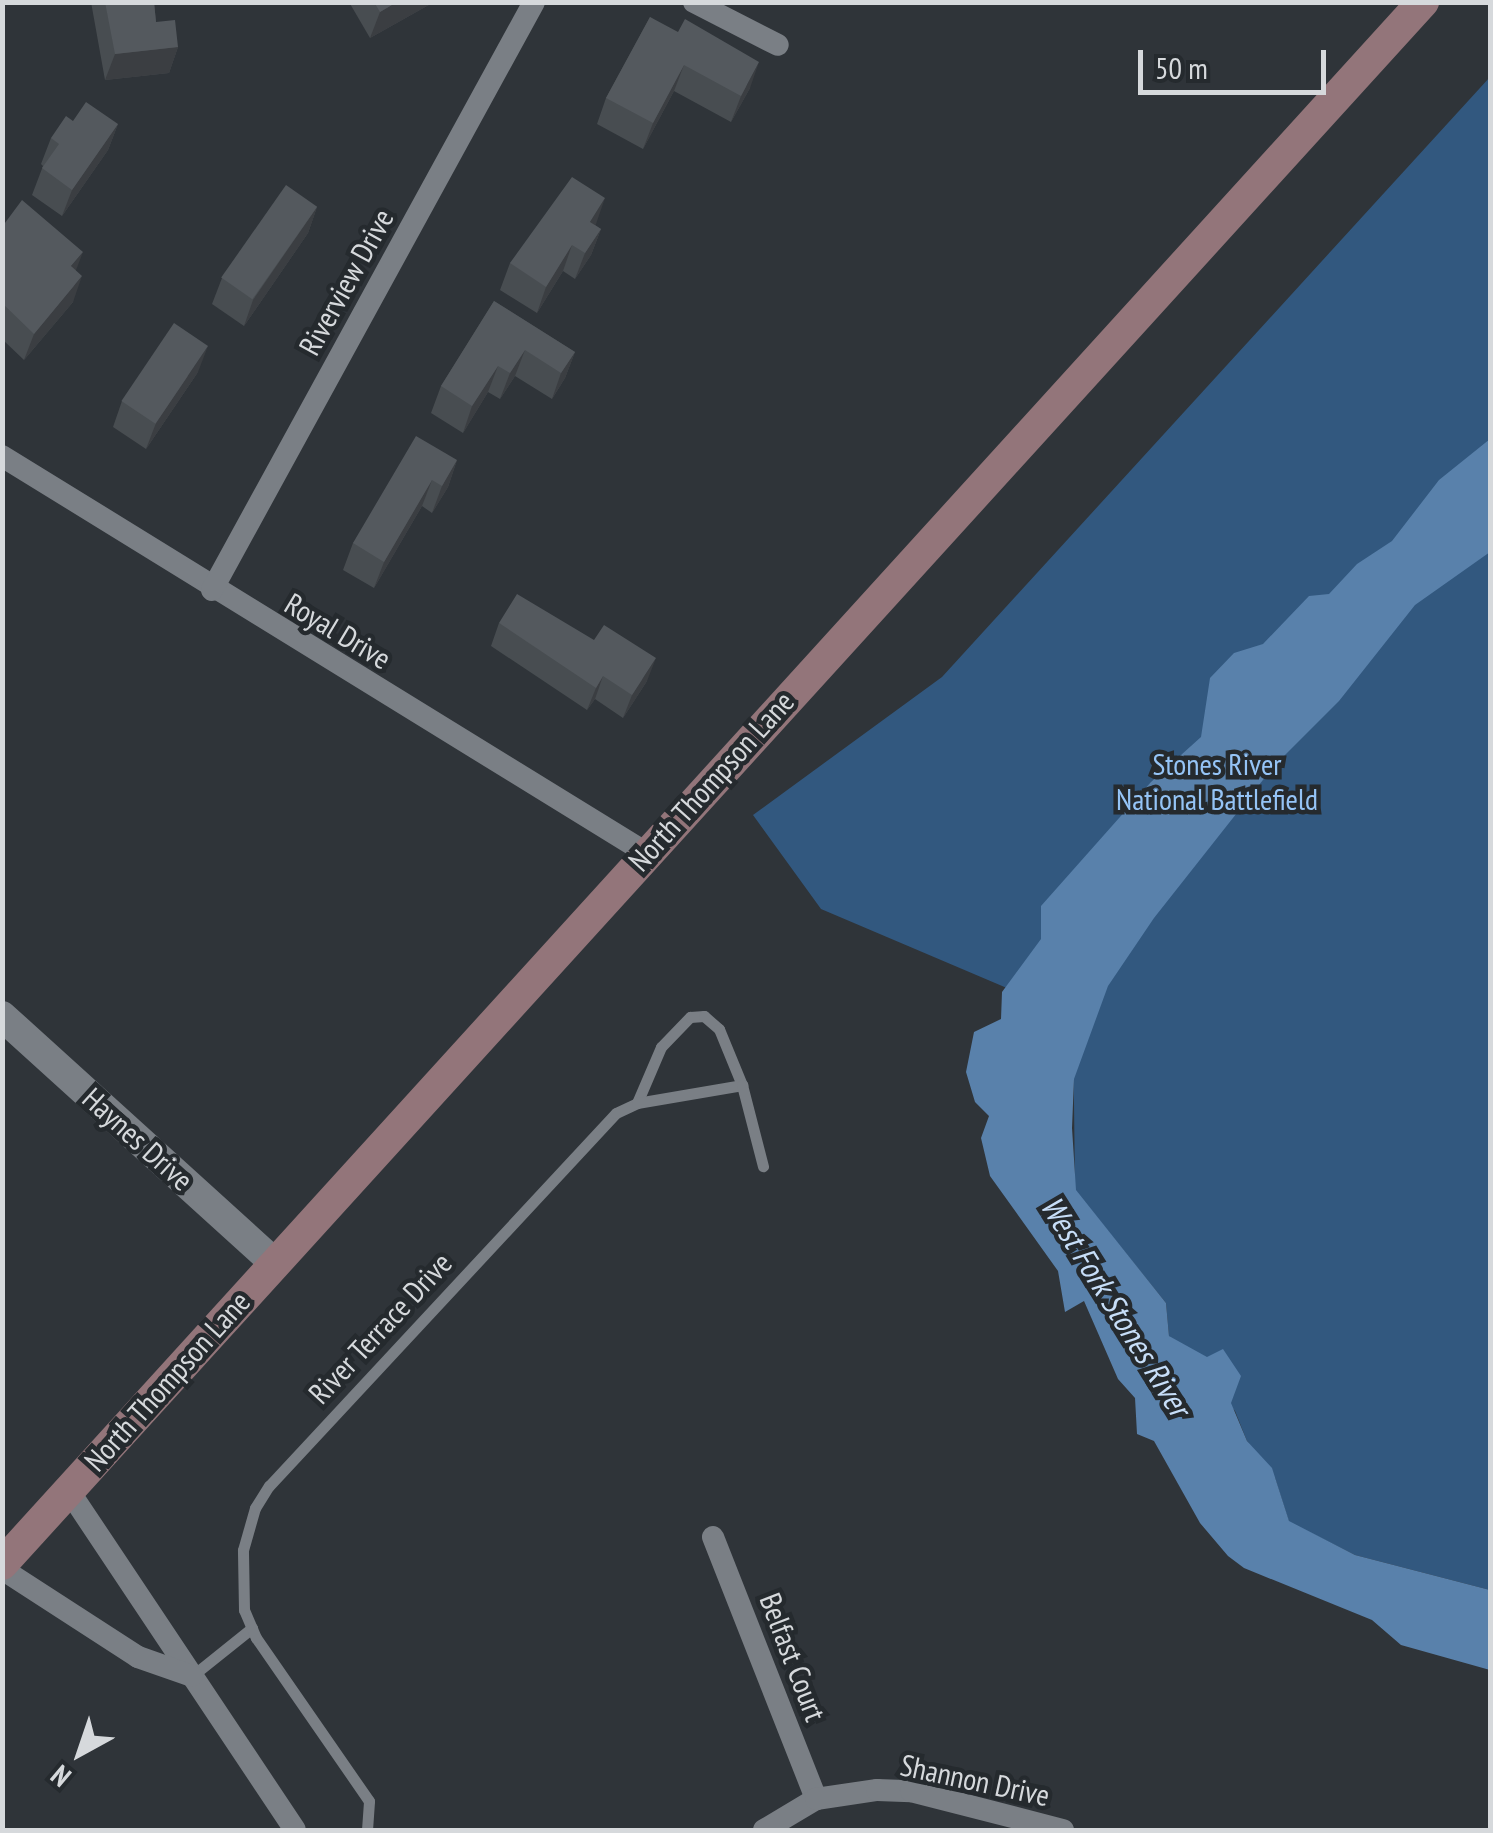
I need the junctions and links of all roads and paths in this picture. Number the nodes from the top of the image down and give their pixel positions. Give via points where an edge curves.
1 (534, 2) edge
2 (694, 2) edge
3 (1424, 2) edge
4 (778, 45) dead end
5 (2, 456) edge
6 (212, 590) junction
7 (646, 852) junction
8 (2, 1016) edge
9 (742, 1085) junction
10 (637, 1103) junction
11 (763, 1166) dead end
12 (273, 1262) junction
13 (69, 1491) junction
14 (713, 1537) dead end
15 (2, 1567) edge
16 (252, 1628) junction
17 (192, 1676) junction
18 (816, 1799) junction
19 (296, 1830) edge
20 (367, 1830) edge
21 (764, 1830) edge
22 (1063, 1830) edge

1 - 6 street, Riverview Drive
2 - 4 street
3 - 7 main road, North Thompson Lane
5 - 6 street, Royal Drive
6 - 7 street, Royal Drive
7 - 12 main road, North Thompson Lane
8 - 12 street, Haynes Drive
9 - 10 lane, River Terrace Drive
9 - 10 lane via 719,1029 704,1016 690,1016 661,1047
9 - 11 lane
10 - 16 lane, River Terrace Drive via 592,1134 269,1486 243,1550 240,1584
12 - 13 main road, North Thompson Lane
13 - 15 main road, North Thompson Lane
13 - 17 street
14 - 18 street, Belfast Court
15 - 17 street via 138,1657
16 - 17 lane
16 - 20 lane, River Terrace Drive via 370,1800
17 - 19 street
18 - 21 street, Shannon Drive
18 - 22 street, Shannon Drive via 911,1791

